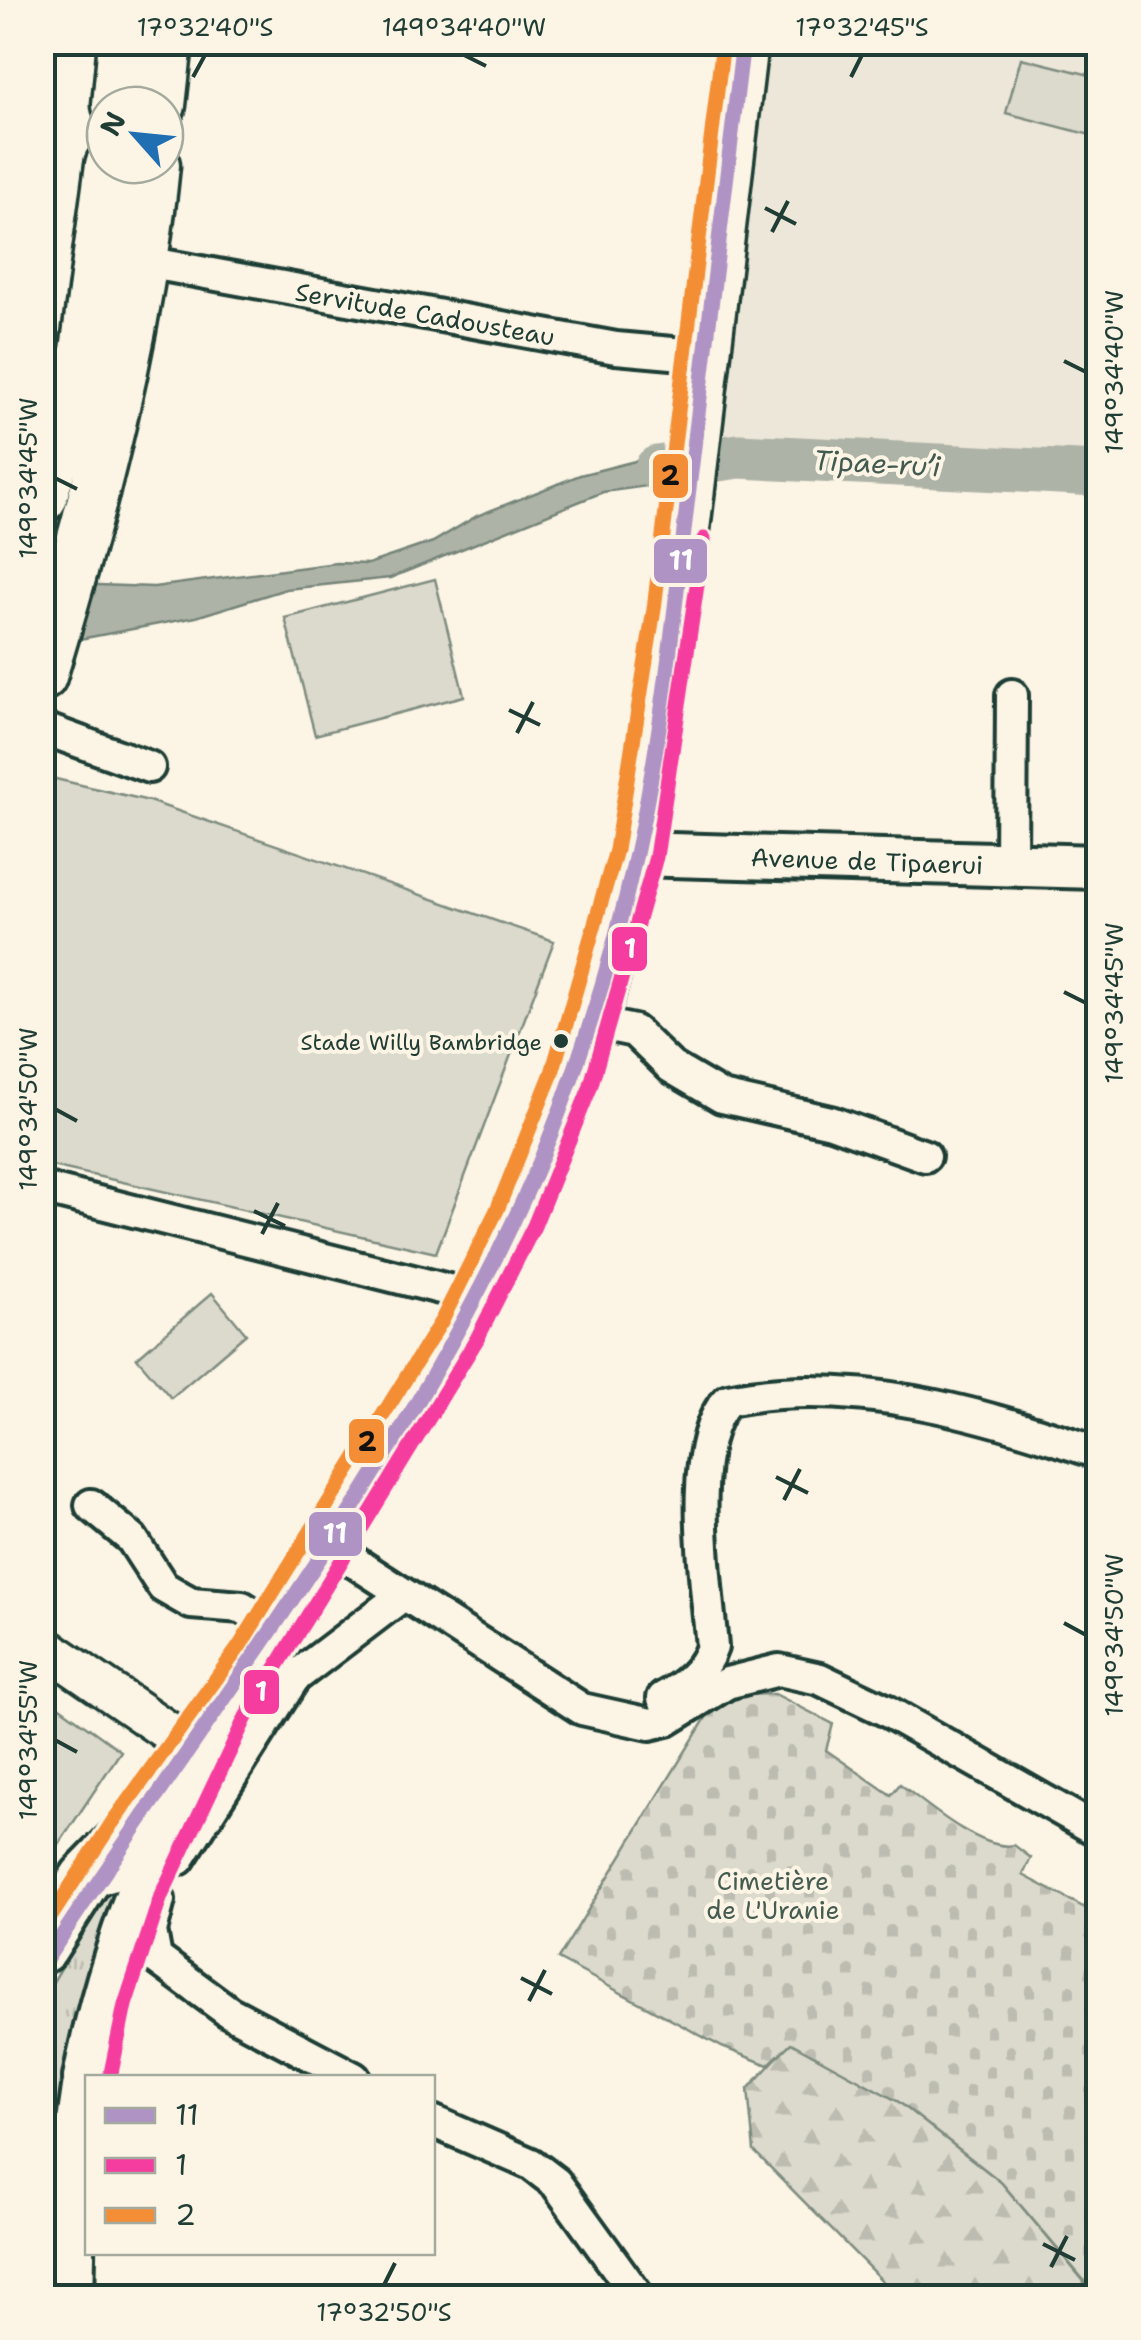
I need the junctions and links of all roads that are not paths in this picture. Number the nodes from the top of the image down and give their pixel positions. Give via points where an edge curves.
1 (124, 42) edge
2 (168, 42) edge
3 (743, 42) edge
4 (119, 85) edge
5 (163, 85) edge
6 (107, 185) edge
7 (153, 185) edge
8 (146, 262) junction
9 (706, 356) junction
10 (42, 498) edge
11 (42, 676) edge
12 (1012, 695) dead end
13 (42, 728) edge
14 (149, 767) dead end
15 (636, 854) junction
16 (1011, 866) junction
17 (1098, 867) edge
18 (590, 1022) junction
19 (925, 1156) dead end
20 (42, 1188) edge
21 (476, 1297) junction
22 (1098, 1453) edge
23 (91, 1505) dead end
24 (328, 1545) junction
25 (403, 1595) junction
26 (265, 1643) junction
27 (42, 1645) edge
28 (624, 1717) junction
29 (192, 1748) junction
30 (1098, 1832) edge
31 (128, 1835) junction
32 (42, 1947) edge
33 (42, 1967) edge
34 (91, 2075) edge
35 (349, 2075) edge
36 (85, 2109) edge
37 (435, 2121) edge
38 (68, 2298) edge
39 (639, 2298) edge

1 - 4 main road
2 - 5 main road
3 - 9 main road
6 - 10 main road via 86,350
7 - 8 main road
8 - 9 street, Servitude Cadousteau via 616,348
8 - 11 main road via 124,374
9 - 15 main road
12 - 16 street
13 - 14 street
15 - 16 main road, Avenue de Tipaerui
15 - 18 main road
16 - 17 main road, Avenue de Tipaerui
18 - 19 street via 634,1031 671,1068 722,1097 831,1122
18 - 21 main road via 536,1170
20 - 21 street
21 - 24 main road
22 - 28 street via 972,1414 858,1395 782,1390 728,1400 708,1436 701,1506 712,1647 685,1686
23 - 26 street via 132,1539 163,1586 191,1603 242,1607
24 - 25 street
24 - 26 main road
25 - 28 street via 582,1708
25 - 35 street via 286,1688 162,1889 151,1931 156,1958 197,1992
26 - 29 main road
26 - 34 highway via 142,1889 106,2000
27 - 29 street
28 - 30 street via 650,1724 667,1720 727,1683 780,1670 820,1679
29 - 31 main road
31 - 32 highway via 85,1879
31 - 33 main road
36 - 38 highway via 70,2214
37 - 39 street via 531,2164 556,2183

